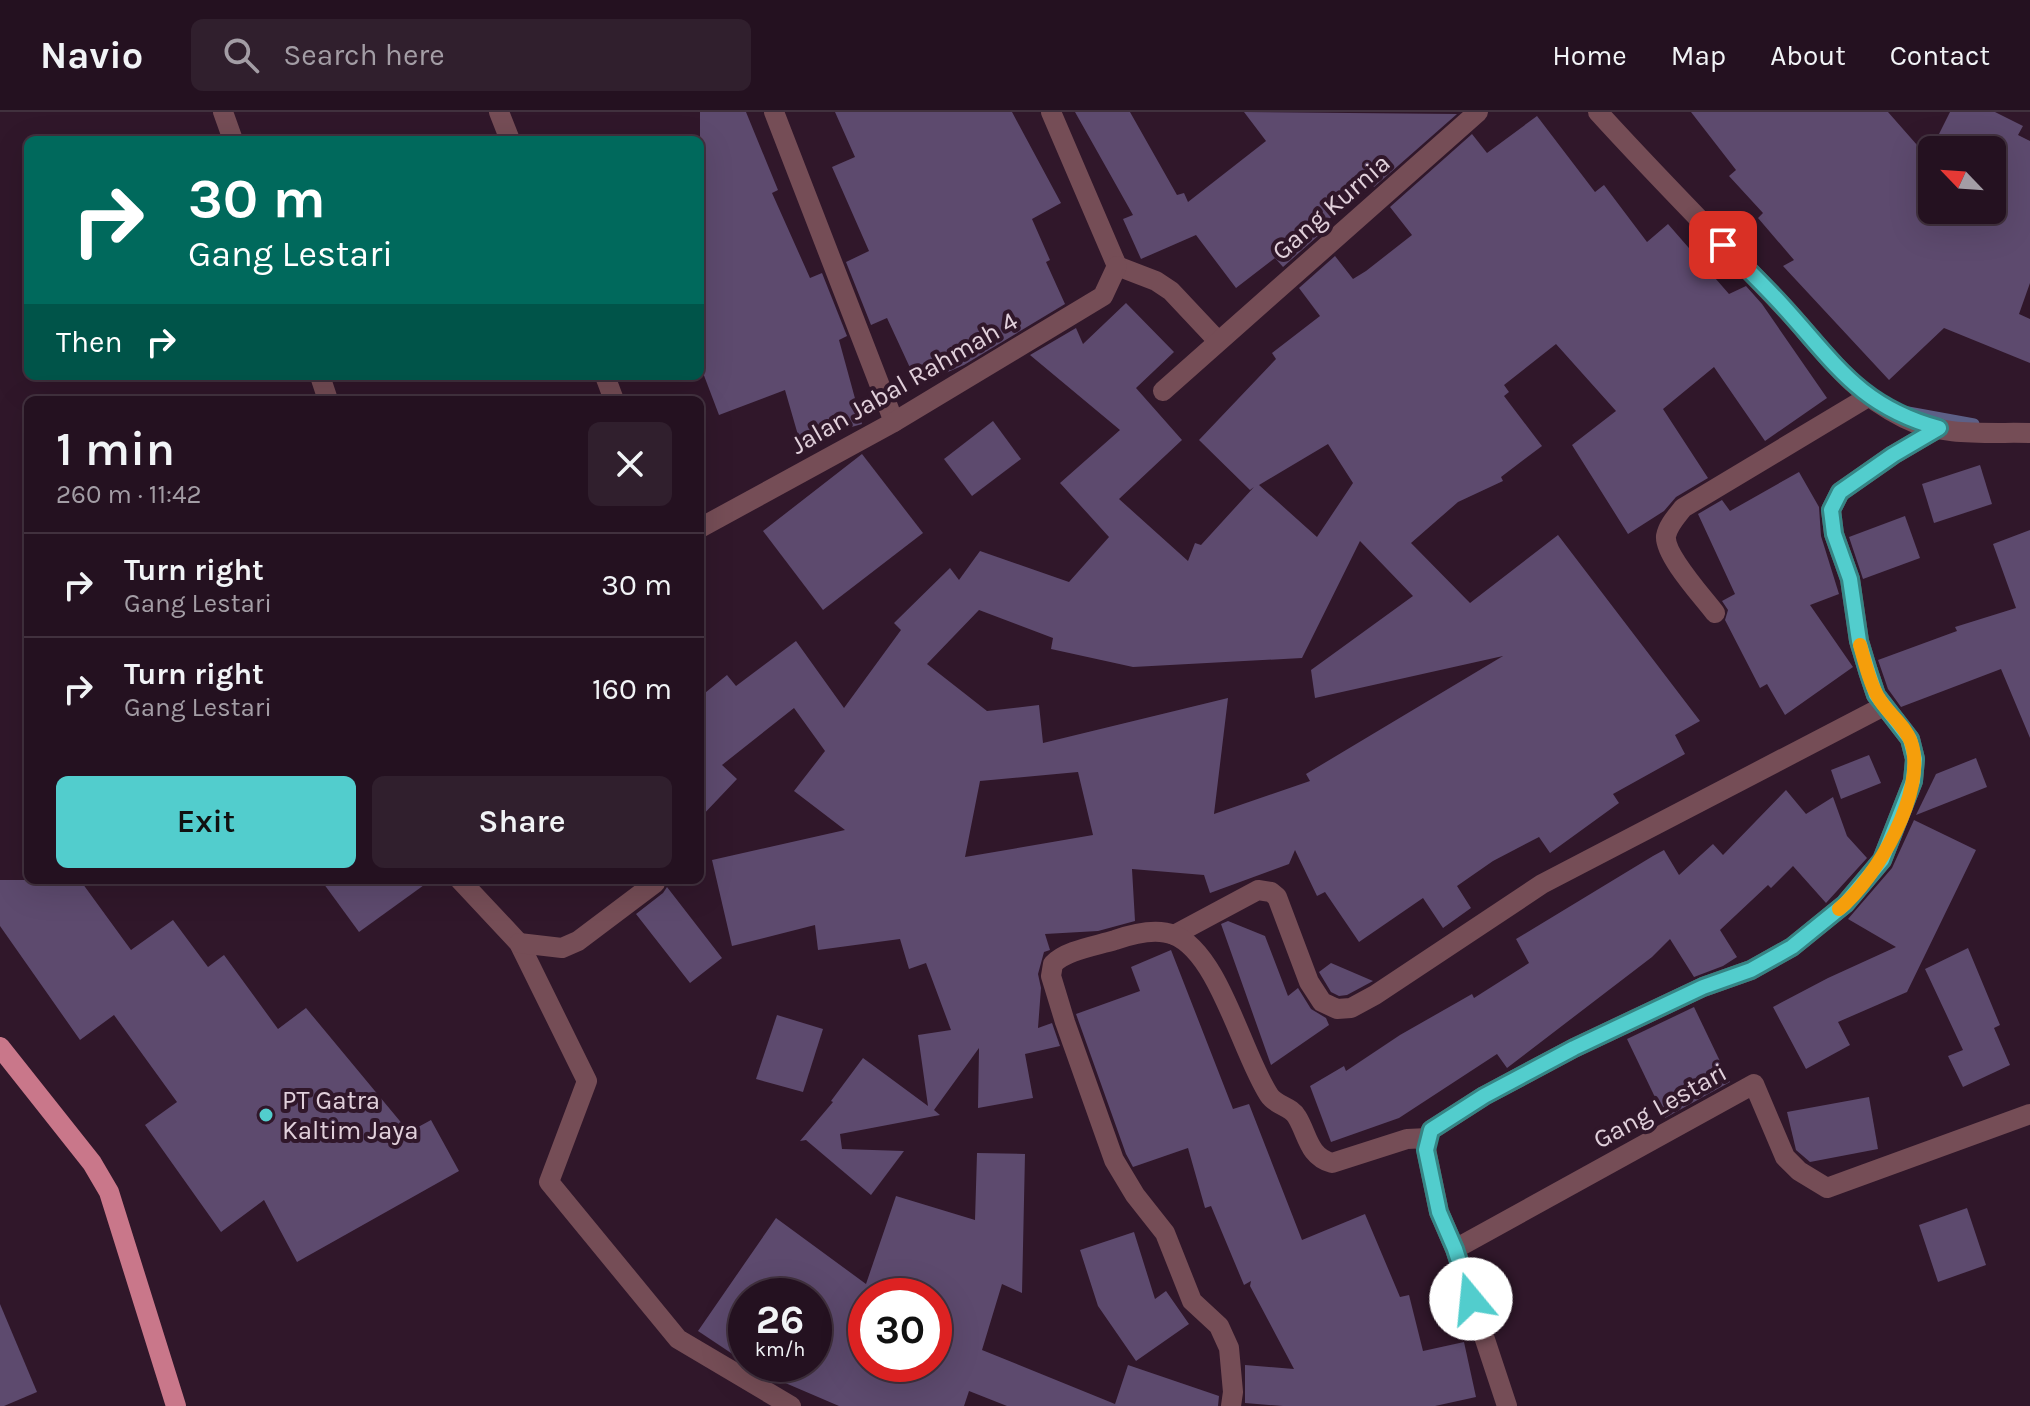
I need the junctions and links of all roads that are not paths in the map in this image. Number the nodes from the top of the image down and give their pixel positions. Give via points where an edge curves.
1 (223, 112) edge
2 (499, 112) edge
3 (774, 112) edge
4 (1051, 112) edge
5 (1478, 112) edge
6 (1598, 112) edge
7 (232, 136) edge
8 (508, 136) edge
9 (1117, 266) junction
10 (1218, 341) junction
11 (1163, 391) dead end
12 (1868, 397) junction
13 (894, 422) junction
14 (1939, 428) junction
15 (2030, 433) edge
16 (704, 526) edge
17 (1715, 613) dead end
18 (1884, 706) junction
19 (464, 884) edge
20 (654, 884) edge
21 (1174, 935) junction
22 (519, 943) junction
23 (0, 1047) edge
24 (2030, 1114) edge
25 (1428, 1138) junction
26 (1455, 1249) junction
27 (176, 1406) edge
28 (791, 1406) edge
29 (1231, 1406) edge
30 (1507, 1406) edge

1 - 7 street
2 - 8 street
3 - 13 street
4 - 9 street
5 - 10 street, Gang Kurnia
6 - 12 street
9 - 10 street via 1171,291
9 - 13 street, Jalan Jabal Rahmah 4 via 1103,296
10 - 11 street, Gang Kurnia
12 - 14 street via 1907,419
12 - 17 street via 1683,508 1672,522 1666,535 1668,549
13 - 16 street, Jalan Jabal Rahmah 4
14 - 15 street
14 - 18 street via 1840,492 1831,510 1850,579 1859,641
18 - 21 street via 1542,884 1351,1008 1322,1002 1271,892 1258,890
18 - 25 street via 1910,739 1913,781 1882,860 1845,904 1770,960 1574,1048 1484,1096 1431,1130
19 - 22 street
20 - 22 street via 578,941 562,948
21 - 25 street via 1195,949 1215,978 1269,1096 1295,1113 1317,1156 1332,1163 1407,1139
21 - 29 street via 1127,936 1074,953 1057,960 1051,976 1121,1174 1160,1223 1192,1301 1219,1326 1229,1348
22 - 28 street via 587,1081 549,1182 678,1339
23 - 27 main road via 109,1192
24 - 26 street, Gang Lestari via 1827,1188 1785,1157 1754,1084
25 - 26 street via 1439,1212
26 - 30 street

